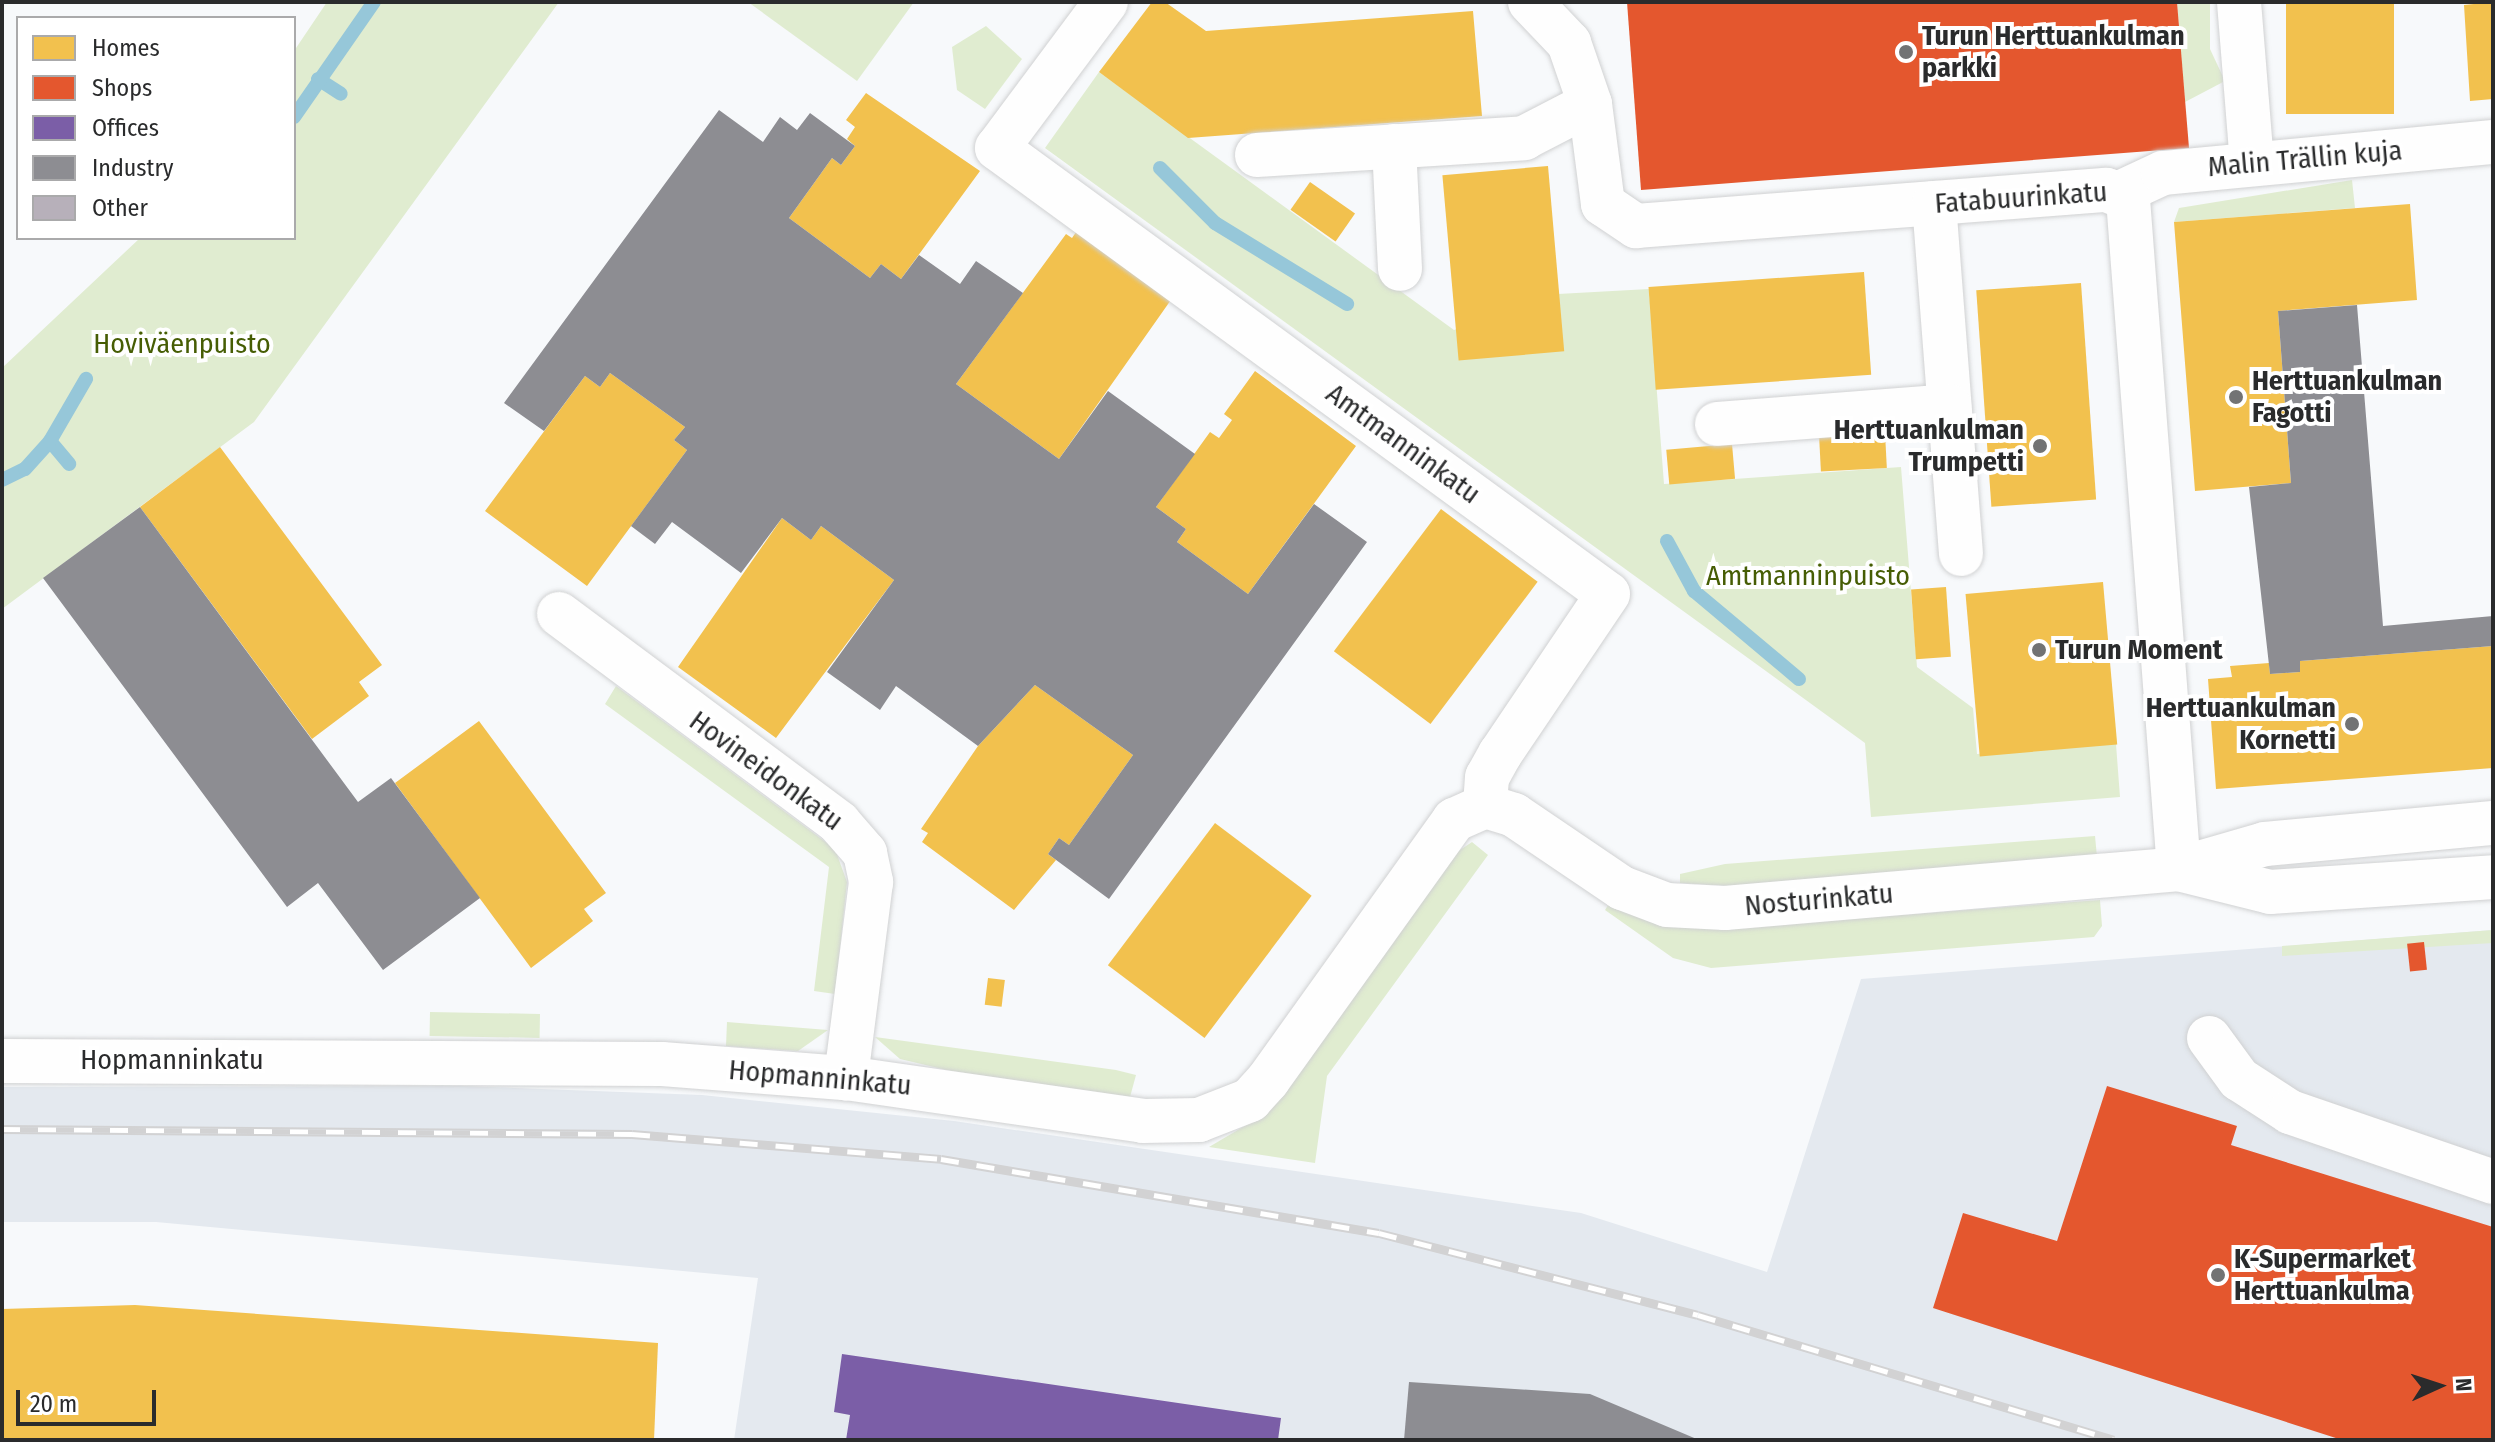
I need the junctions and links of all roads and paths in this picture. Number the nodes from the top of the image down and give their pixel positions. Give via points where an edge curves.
1 (1106, 2) edge
2 (1530, 2) edge
3 (2239, 2) edge
4 (1590, 104) junction
5 (2493, 142) edge
6 (1394, 146) junction
7 (1257, 155) dead end
8 (2252, 162) junction
9 (2122, 192) junction
10 (1934, 203) junction
11 (1400, 269) dead end
12 (1949, 406) junction
13 (1717, 424) dead end
14 (1961, 554) dead end
15 (559, 614) dead end
16 (1485, 806) junction
17 (2493, 823) edge
18 (2179, 869) junction
19 (2493, 877) edge
20 (2209, 1038) dead end
21 (2, 1061) edge
22 (846, 1078) junction
23 (2493, 1182) edge

1 - 16 street, Amtmanninkatu via 997,148 1608,594 1500,754 1487,777
2 - 4 street, Fatabuurinkatu via 1569,43
3 - 8 street
4 - 6 street via 1524,138
4 - 10 street, Fatabuurinkatu via 1603,204 1636,226
5 - 8 street, Malin Trällin kuja
6 - 7 street
6 - 11 street
8 - 9 street, Malin Trällin kuja via 2149,176
9 - 10 street, Fatabuurinkatu
9 - 18 street, Fatabuurinkatu via 2136,253
10 - 12 street
12 - 13 street
12 - 14 street
15 - 22 street, Hovineidonkatu via 839,823 865,853 871,882
16 - 18 street, Nosturinkatu via 1514,815 1622,888 1667,905 1725,908
16 - 22 street, Hopmanninkatu via 1454,820 1268,1080 1227,1111 1171,1123 1143,1121
17 - 18 street, Nosturinkatu via 2265,844
18 - 19 street, Nosturinkatu via 2270,892
20 - 23 street via 2239,1079 2290,1112
21 - 22 street, Hopmanninkatu via 524,1059

